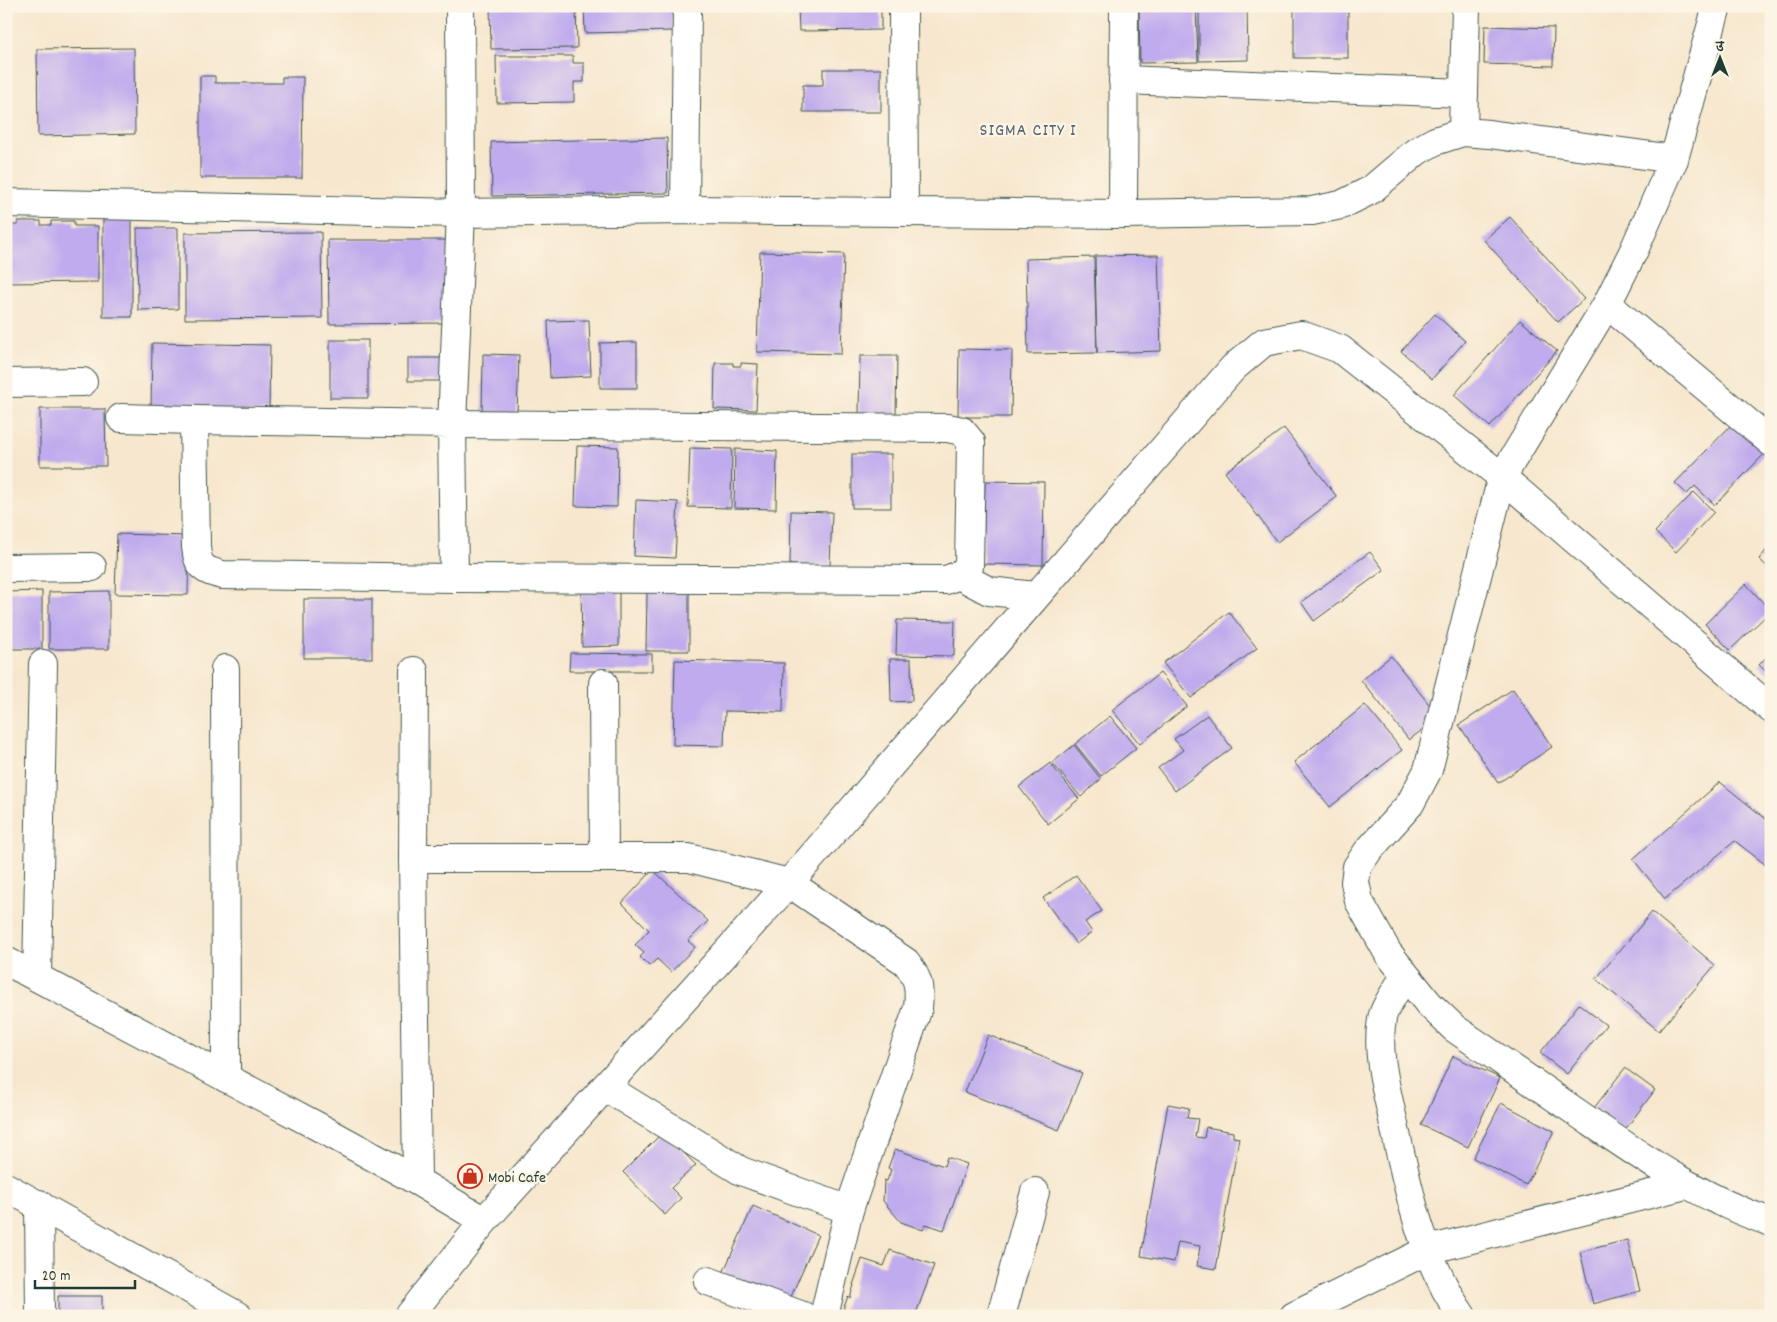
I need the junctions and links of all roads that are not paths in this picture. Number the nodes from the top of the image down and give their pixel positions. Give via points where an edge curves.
1 (460, 6) edge
2 (687, 6) edge
3 (902, 6) edge
4 (1124, 6) edge
5 (1466, 6) edge
6 (1717, 6) edge
7 (1124, 80) junction
8 (1464, 93) junction
9 (1463, 132) junction
10 (1674, 159) junction
11 (6, 203) edge
12 (685, 210) junction
13 (904, 212) junction
14 (461, 213) junction
15 (1124, 214) junction
16 (1607, 304) junction
17 (83, 382) dead end
18 (6, 383) edge
19 (121, 418) dead end
20 (194, 420) junction
21 (452, 424) junction
22 (1771, 442) edge
23 (1502, 477) junction
24 (92, 567) dead end
25 (6, 568) edge
26 (959, 575) junction
27 (454, 578) junction
28 (1036, 596) junction
29 (43, 664) dead end
30 (225, 669) dead end
31 (414, 672) dead end
32 (603, 683) dead end
33 (1771, 709) edge
34 (413, 858) junction
35 (604, 858) junction
36 (789, 883) junction
37 (6, 961) edge
38 (1405, 976) junction
39 (37, 977) junction
40 (226, 1078) junction
41 (605, 1087) junction
42 (417, 1181) junction
43 (1686, 1185) junction
44 (6, 1187) edge
45 (1035, 1192) dead end
46 (39, 1204) junction
47 (849, 1210) junction
48 (484, 1221) junction
49 (1771, 1222) edge
50 (1428, 1250) junction
51 (708, 1281) dead end
52 (40, 1316) edge
53 (238, 1316) edge
54 (409, 1316) edge
55 (802, 1316) edge
56 (824, 1316) edge
57 (1001, 1316) edge
58 (1294, 1316) edge
59 (1462, 1316) edge

1 - 14 street
2 - 12 street
3 - 13 street
4 - 7 street
5 - 8 street
6 - 10 street
7 - 8 street
7 - 15 street
8 - 9 street
9 - 10 street
9 - 15 street via 1435,140 1416,150 1371,190 1341,204 1312,211
10 - 16 street
11 - 14 street
12 - 13 street
12 - 14 street
13 - 15 street
14 - 21 street
16 - 22 street
16 - 23 street
17 - 18 street
19 - 20 street
20 - 21 street
20 - 27 street via 196,547 198,561 207,571 222,575
21 - 26 street via 948,428 962,431 971,442 970,551 969,567
21 - 27 street
23 - 28 street via 1340,349 1302,335 1264,342 1233,368
23 - 33 street
23 - 38 street via 1428,770 1410,804 1357,867 1355,882 1359,901
24 - 25 street
26 - 27 street via 946,580
26 - 28 street via 989,591
28 - 36 street
29 - 39 street
30 - 40 street
31 - 34 street
32 - 35 street
34 - 35 street
34 - 42 street
35 - 36 street via 689,858
36 - 41 street
36 - 47 street via 906,962 916,975 920,991 918,1008
37 - 39 street
38 - 43 street via 1454,1028
38 - 50 street via 1382,1016 1381,1065 1408,1192
39 - 40 street
40 - 42 street
41 - 47 street via 741,1171
41 - 48 street
42 - 48 street
43 - 49 street
43 - 50 street
44 - 46 street
45 - 57 street
46 - 52 street
46 - 53 street
47 - 56 street
48 - 54 street
50 - 58 street
50 - 59 street via 1441,1282
51 - 55 street

